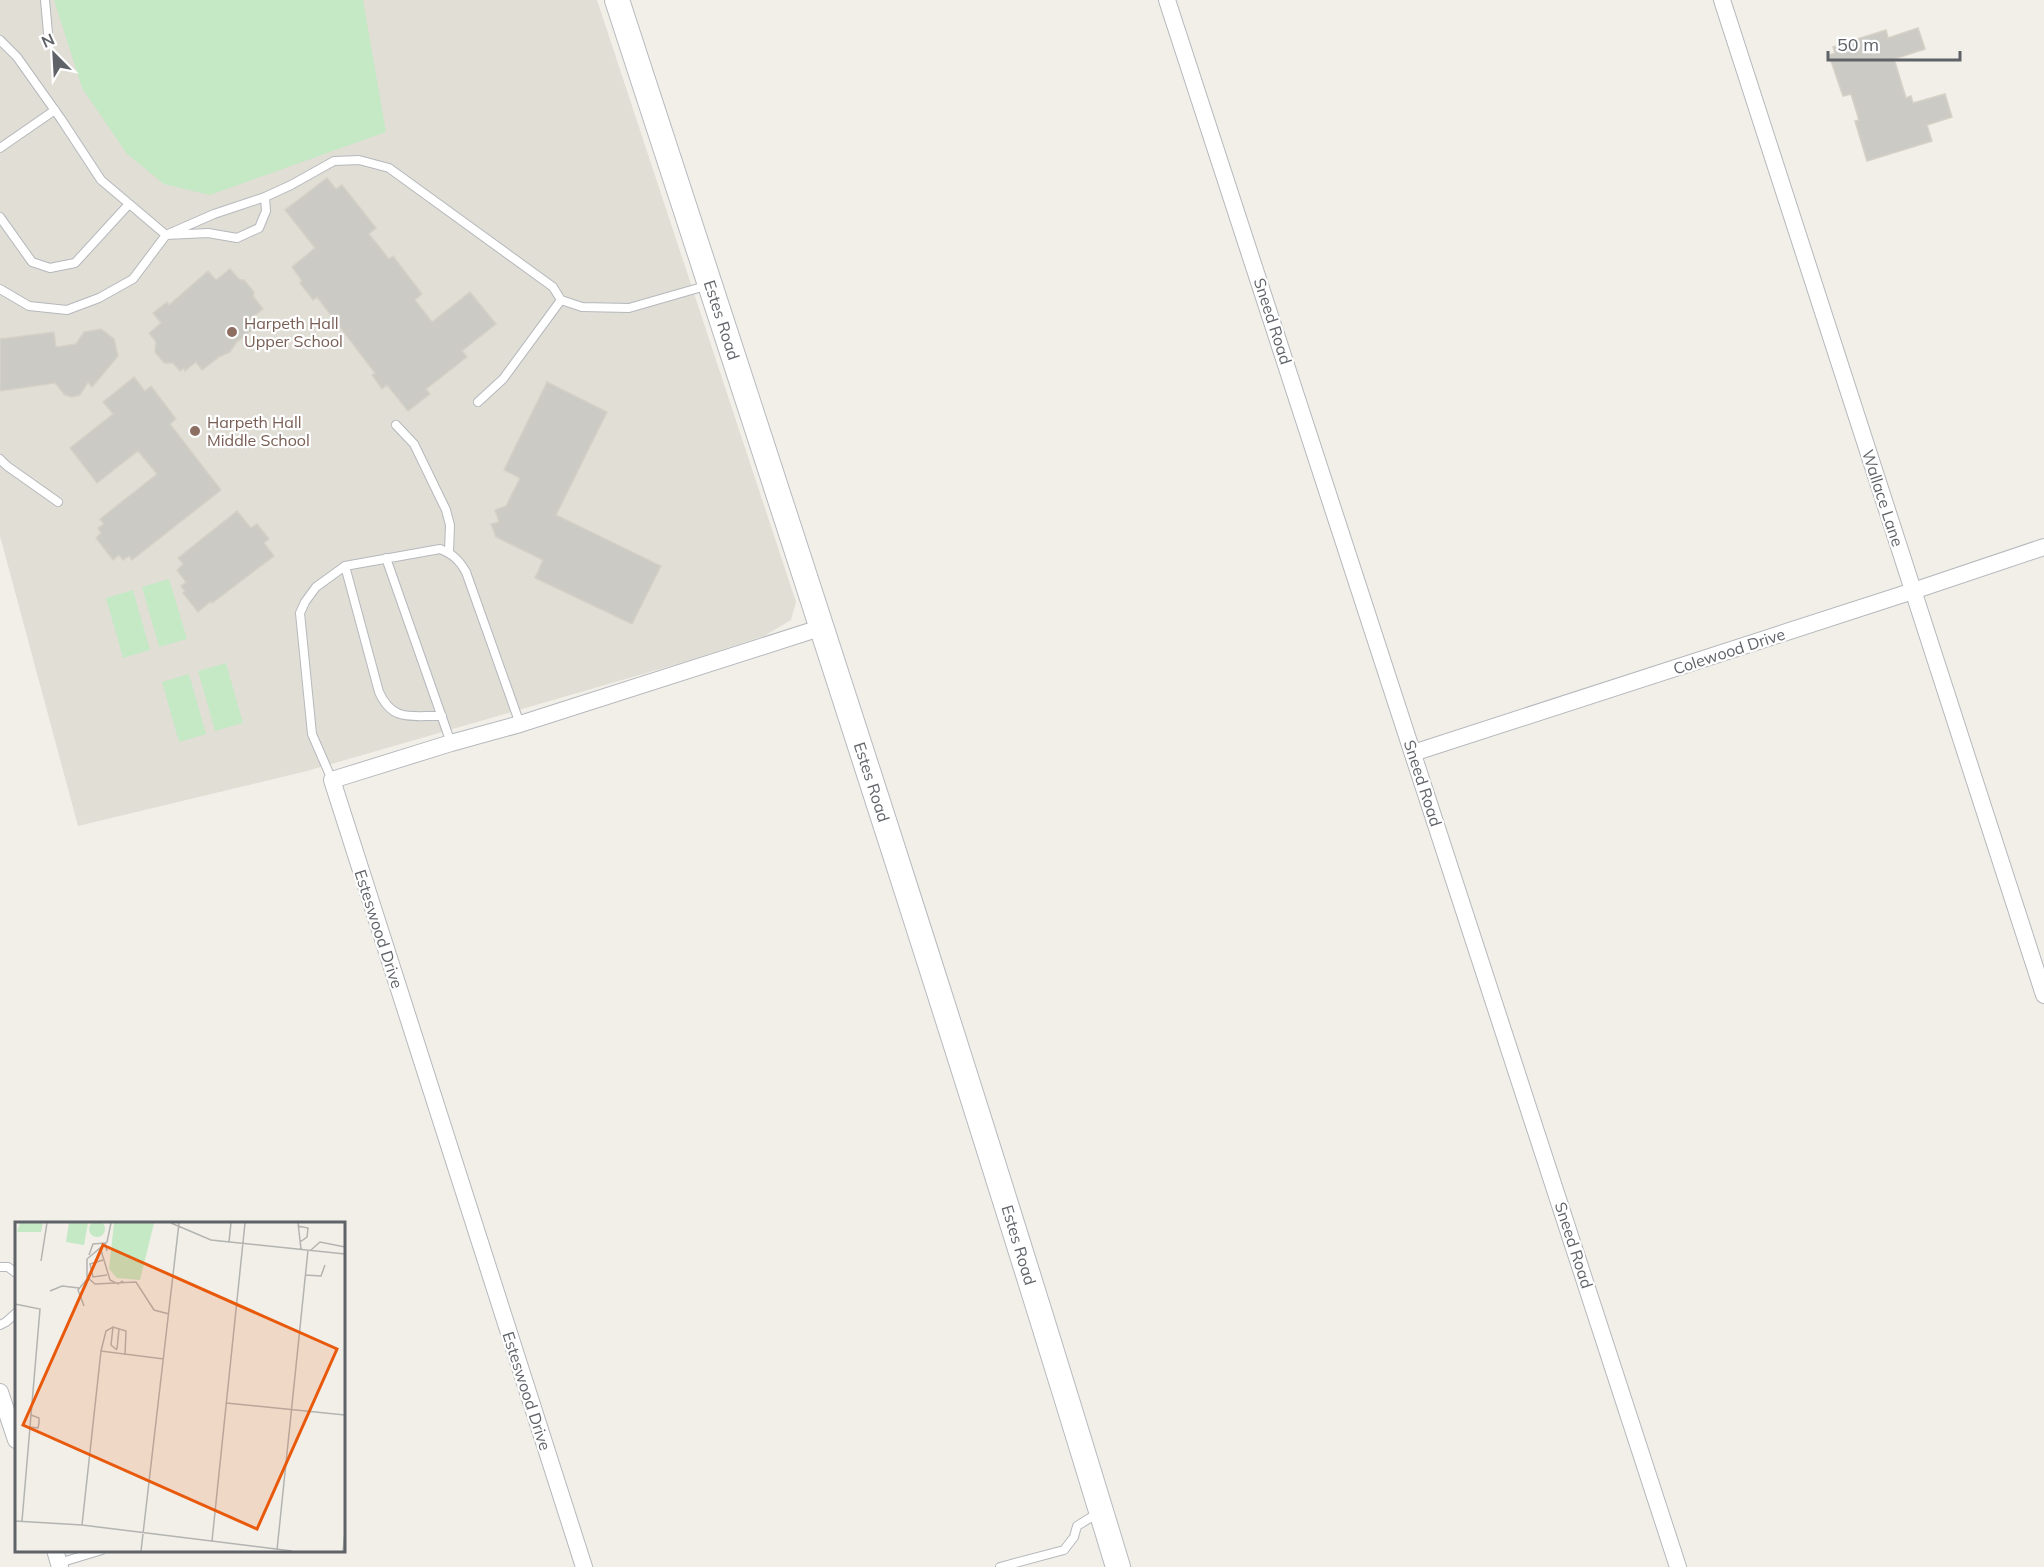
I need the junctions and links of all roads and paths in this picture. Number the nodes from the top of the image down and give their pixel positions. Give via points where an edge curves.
1 (45, 0) edge
2 (617, 0) edge
3 (1167, 0) edge
4 (1722, 0) edge
5 (48, 33) dead end
6 (0, 40) edge
7 (55, 110) junction
8 (0, 148) edge
9 (265, 197) junction
10 (129, 204) junction
11 (0, 217) edge
12 (166, 235) junction
13 (711, 285) junction
14 (1, 291) edge
15 (561, 300) junction
16 (478, 402) dead end
17 (396, 425) dead end
18 (0, 459) edge
19 (58, 502) dead end
20 (2044, 547) edge
21 (449, 552) junction
22 (386, 558) junction
23 (345, 566) junction
24 (1914, 591) junction
25 (822, 627) junction
26 (442, 716) junction
27 (520, 724) junction
28 (451, 743) junction
29 (1413, 753) junction
30 (332, 780) junction
31 (2044, 995) edge
32 (0, 1267) edge
33 (15, 1272) edge
34 (15, 1314) edge
35 (0, 1325) edge
36 (0, 1392) edge
37 (15, 1437) edge
38 (1101, 1511) junction
39 (97, 1552) edge
40 (58, 1560) edge
41 (584, 1567) edge
42 (1000, 1567) edge
43 (1118, 1567) edge
44 (1678, 1567) edge

1 - 5 lane
2 - 13 main road, Estes Road
3 - 29 street, Sneed Road
4 - 24 street, Wallace Lane
6 - 7 lane
7 - 8 lane
7 - 10 lane via 101,180
9 - 12 lane
9 - 12 lane via 266,211 259,228 237,238 208,233
9 - 15 lane via 334,161 359,160 389,168 553,287
10 - 11 lane via 75,262 50,268 32,262
10 - 12 lane
12 - 14 lane via 133,279 67,310 29,306
13 - 15 lane via 629,308 582,307
13 - 25 main road, Estes Road
15 - 16 lane via 503,379
17 - 21 lane via 414,444 446,510
18 - 19 lane
20 - 24 street, Colewood Drive
21 - 22 lane via 440,549
21 - 27 lane via 466,572
22 - 23 lane
22 - 26 lane
23 - 26 lane via 384,703 398,715
23 - 30 lane via 316,587 300,613 312,734
24 - 29 street, Colewood Drive
24 - 31 street, Wallace Lane
25 - 27 street
25 - 38 main road, Estes Road
26 - 28 lane
27 - 28 street
28 - 30 street
29 - 44 street, Sneed Road
30 - 41 street, Esteswood Drive
32 - 33 lane
34 - 35 lane
36 - 37 street
38 - 42 lane via 1077,1526 1064,1550
38 - 43 main road, Estes Road
39 - 40 lane

